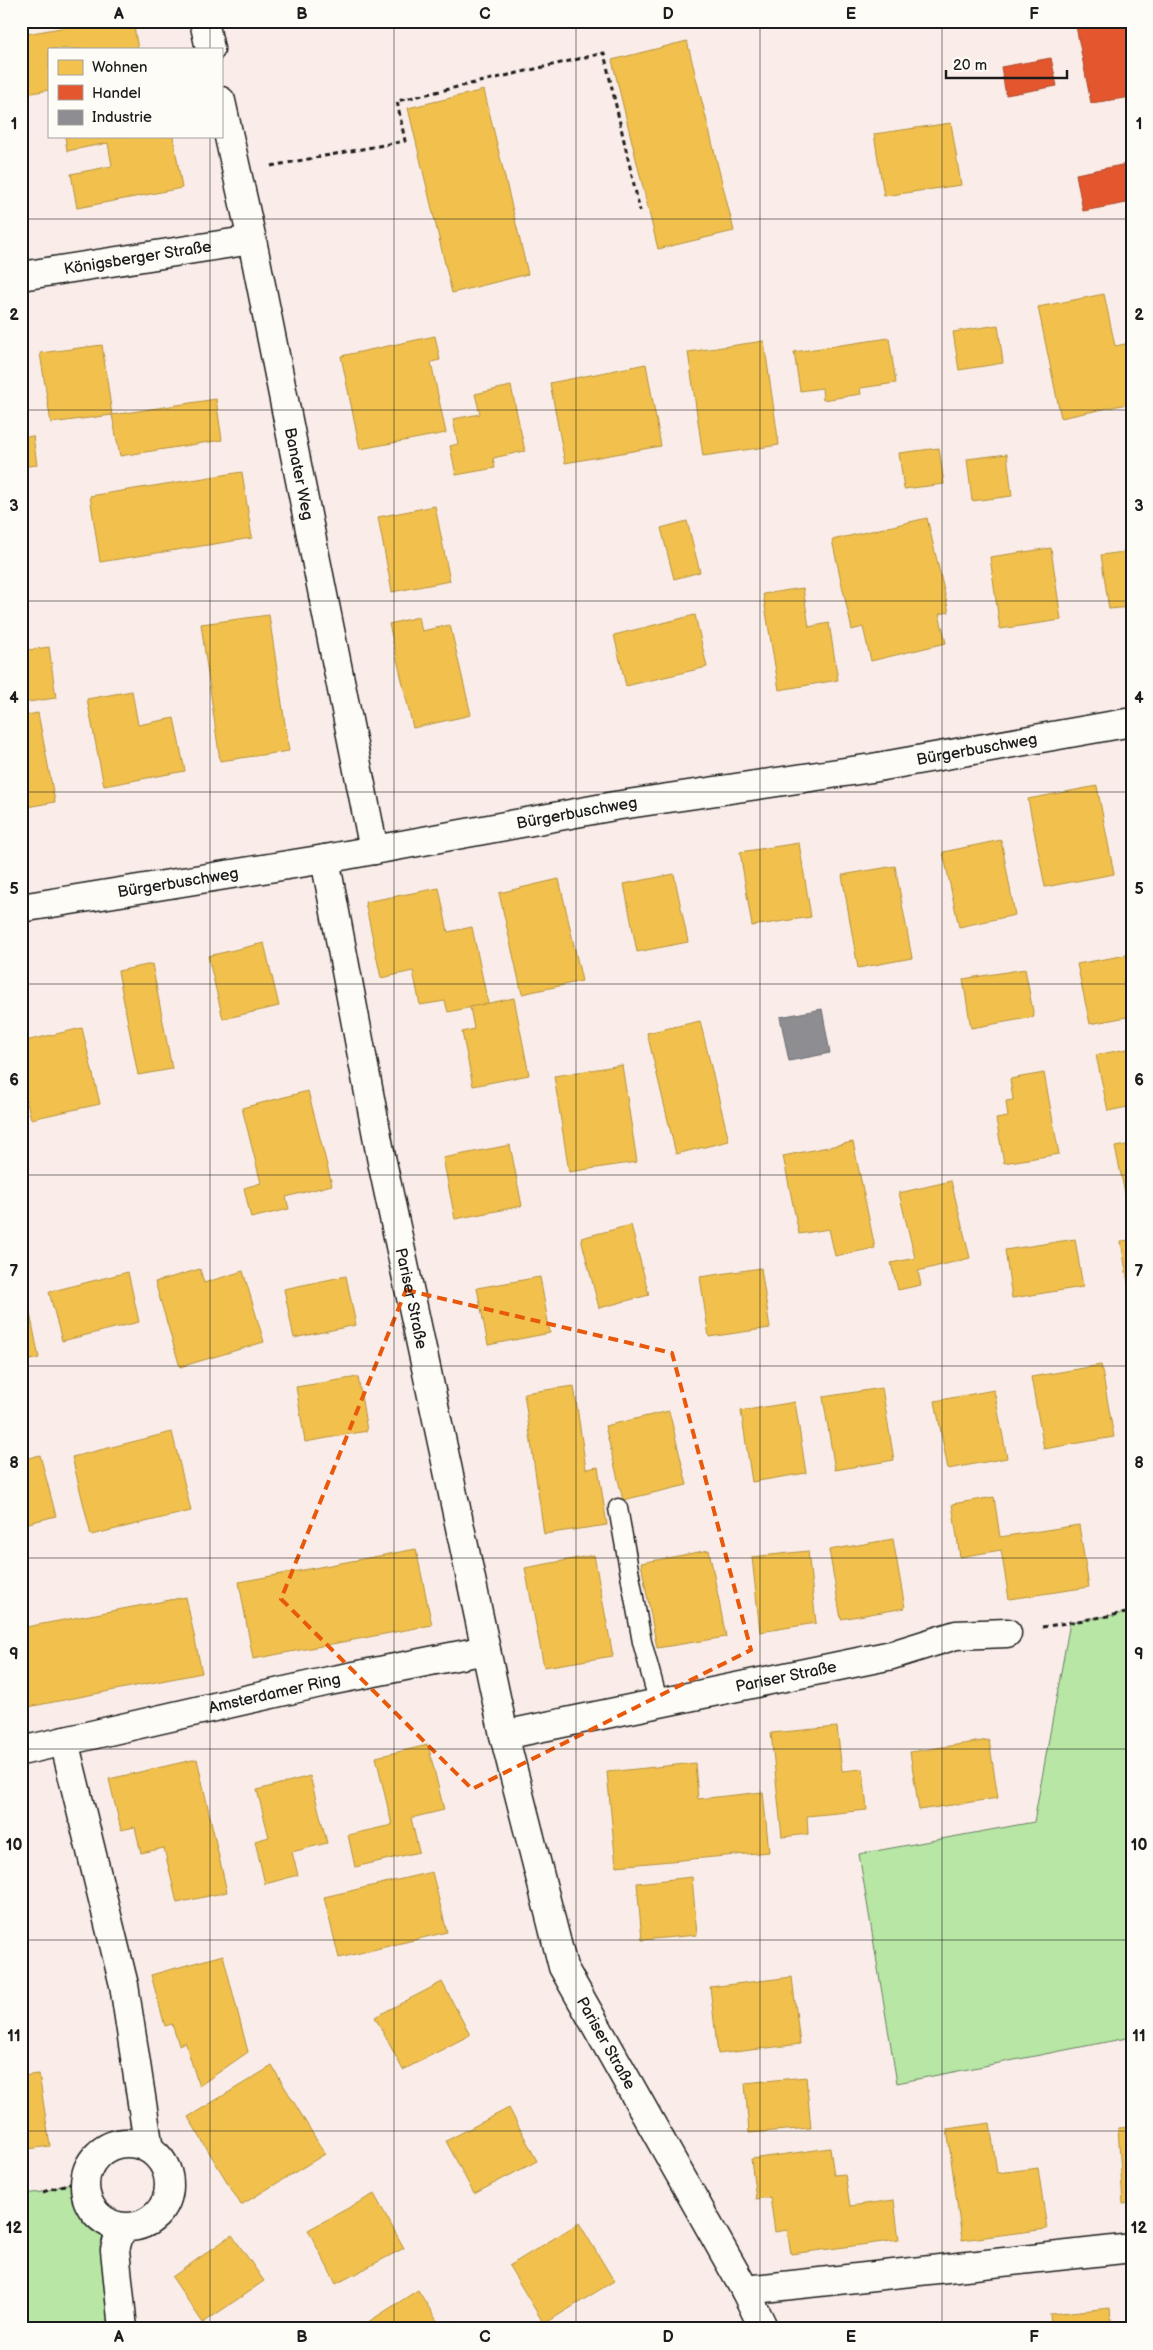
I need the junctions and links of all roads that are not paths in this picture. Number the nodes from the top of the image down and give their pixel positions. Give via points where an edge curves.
1 (204, 21) edge
2 (210, 48) edge
3 (222, 106) edge
4 (252, 240) junction
5 (21, 276) edge
6 (1132, 722) edge
7 (374, 850) junction
8 (325, 859) junction
9 (21, 908) edge
10 (618, 1508) dead end
11 (1007, 1633) road end
12 (486, 1650) junction
13 (659, 1704) junction
14 (504, 1735) junction
15 (64, 1741) junction
16 (21, 1751) edge
17 (149, 2149) junction
18 (121, 2227) junction
19 (1132, 2248) edge
20 (745, 2290) junction
21 (123, 2329) edge
22 (764, 2329) edge

1 - 2 street
3 - 4 street, Banater Weg
4 - 5 street, Königsberger Straße
4 - 7 street, Banater Weg
6 - 7 street, Bürgerbuschweg via 872,768 614,806
7 - 8 street, Bürgerbuschweg
8 - 9 street, Bürgerbuschweg
8 - 12 street, Pariser Straße via 381,1157
10 - 13 lane via 642,1642
11 - 13 street, Pariser Straße via 956,1636 892,1655
12 - 14 street, Pariser Straße
12 - 15 street, Amsterdamer Ring via 328,1681
13 - 14 street, Pariser Straße
14 - 20 street, Pariser Straße via 562,1967
15 - 16 street, Amsterdamer Ring
15 - 17 street via 124,1986
17 - 18 street via 167,2170 169,2185 166,2199 160,2211 149,2221
17 - 18 street via 136,2143 109,2146 89,2165 85,2178 89,2204 102,2218
18 - 21 street via 115,2250
19 - 20 street
20 - 22 street, Pariser Straße

